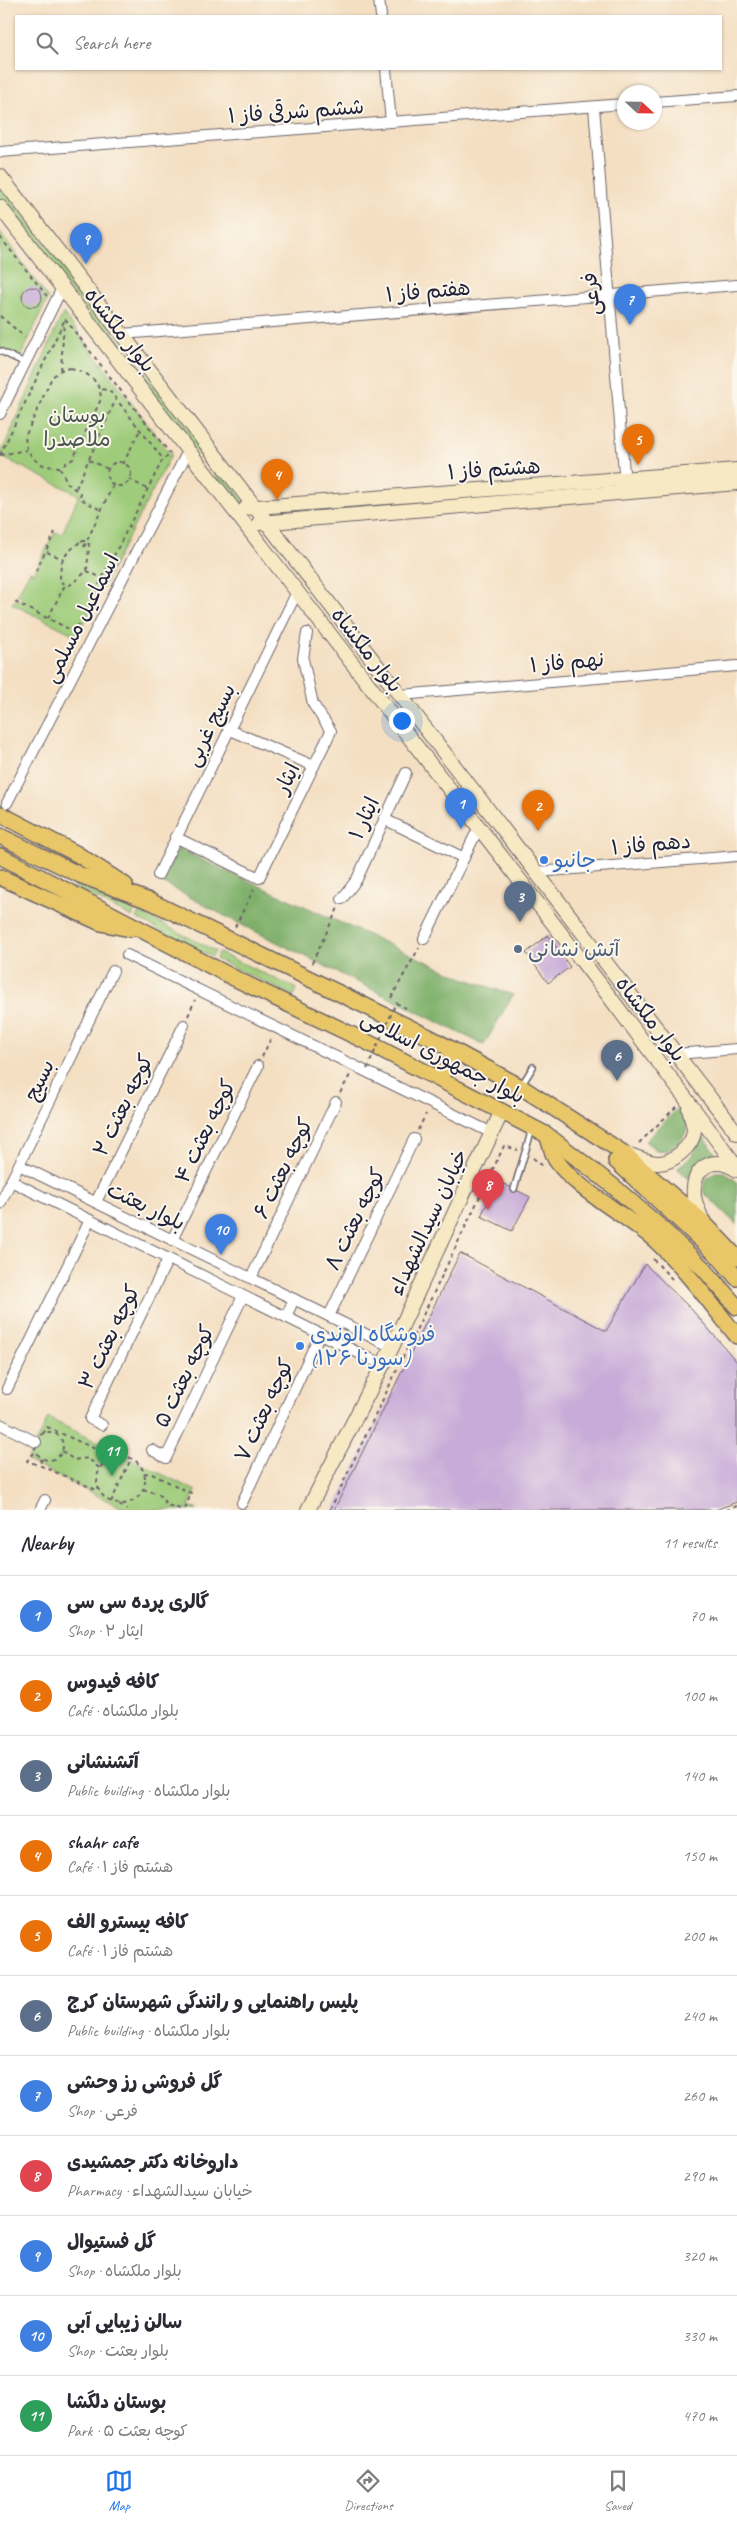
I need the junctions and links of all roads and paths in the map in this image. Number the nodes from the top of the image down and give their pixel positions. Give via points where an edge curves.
1 (379, 0) edge
2 (381, 15) edge
3 (386, 70) edge
4 (737, 96) edge
5 (662, 101) edge
6 (617, 105) edge
7 (594, 107) junction
8 (390, 122) junction
9 (0, 152) edge
10 (0, 176) edge
11 (0, 207) edge
12 (0, 237) edge
13 (4, 242) junction
14 (0, 246) edge
15 (737, 285) edge
16 (62, 288) junction
17 (610, 295) junction
18 (48, 298) dead end
19 (0, 316) edge
20 (65, 318) junction
21 (122, 334) junction
22 (34, 345) junction
23 (0, 351) edge
24 (25, 364) junction
25 (61, 370) junction
26 (100, 390) junction
27 (116, 399) junction
28 (0, 414) edge
29 (140, 430) junction
30 (27, 450) junction
31 (188, 451) junction
32 (0, 455) edge
33 (163, 458) junction
34 (89, 460) junction
35 (123, 464) junction
36 (60, 467) junction
37 (108, 469) junction
38 (737, 470) edge
39 (129, 479) junction
40 (737, 483) edge
41 (113, 485) junction
42 (625, 485) junction
43 (76, 488) junction
44 (147, 489) junction
45 (254, 507) junction
46 (233, 509) junction
47 (102, 510) junction
48 (266, 522) junction
49 (245, 524) junction
50 (55, 532) dead end
51 (86, 541) junction
52 (84, 547) dead end
53 (46, 551) junction
54 (63, 559) junction
55 (87, 570) junction
56 (36, 571) dead end
57 (102, 578) junction
58 (65, 585) junction
59 (297, 592) junction
60 (16, 602) dead end
61 (48, 618) junction
62 (307, 633) dead end
63 (737, 666) edge
64 (401, 695) junction
65 (228, 729) junction
66 (314, 766) junction
67 (406, 773) dead end
68 (4, 809) edge
69 (384, 818) junction
70 (479, 827) junction
71 (0, 836) edge
72 (175, 837) junction
73 (0, 856) edge
74 (737, 856) edge
75 (464, 858) junction
76 (537, 872) junction
77 (158, 875) dead end
78 (0, 877) edge
79 (259, 878) junction
80 (342, 899) joint
81 (152, 902) junction
82 (236, 927) dead end
83 (583, 932) junction
84 (147, 933) junction
85 (424, 939) joint
86 (567, 942) junction
87 (128, 955) dead end
88 (312, 962) dead end
89 (113, 972) dead end
90 (617, 976) junction
91 (200, 990) junction
92 (606, 992) junction
93 (391, 998) dead end
94 (406, 1008) dead end
95 (184, 1025) joint
96 (276, 1028) junction
97 (737, 1048) edge
98 (450, 1049) junction
99 (676, 1054) junction
100 (258, 1066) joint
101 (354, 1066) junction
102 (367, 1068) dead end
103 (533, 1068) dead end
104 (436, 1077) junction
105 (521, 1087) junction
106 (336, 1102) joint
107 (431, 1103) junction
108 (683, 1104) junction
109 (502, 1111) junction
110 (568, 1116) junction
111 (528, 1125) junction
112 (492, 1133) junction
113 (737, 1133) edge
114 (547, 1135) junction
115 (414, 1139) joint
116 (639, 1143) dead end
117 (526, 1152) junction
118 (622, 1152) junction
119 (19, 1165) junction
120 (737, 1169) edge
121 (547, 1170) dead end
122 (11, 1181) junction
123 (514, 1189) dead end
124 (96, 1202) junction
125 (0, 1204) edge
126 (90, 1220) junction
127 (137, 1222) junction
128 (703, 1222) junction
129 (129, 1240) junction
130 (172, 1240) junction
131 (650, 1255) dead end
132 (737, 1258) edge
133 (168, 1259) junction
134 (212, 1259) junction
135 (204, 1276) junction
136 (250, 1278) junction
137 (737, 1278) edge
138 (677, 1284) dead end
139 (243, 1296) junction
140 (294, 1299) junction
141 (737, 1306) edge
142 (329, 1316) junction
143 (286, 1317) junction
144 (320, 1334) junction
145 (367, 1335) junction
146 (737, 1336) edge
147 (392, 1347) junction
148 (358, 1352) junction
149 (382, 1365) junction
150 (7, 1389) dead end
151 (0, 1424) edge
152 (102, 1425) dead end
153 (52, 1431) junction
154 (43, 1434) junction
155 (36, 1446) junction
156 (152, 1450) dead end
157 (62, 1451) junction
158 (113, 1457) junction
159 (42, 1458) junction
160 (131, 1458) junction
161 (39, 1465) junction
162 (99, 1468) junction
163 (144, 1473) junction
164 (143, 1489) junction
165 (99, 1491) junction
166 (45, 1500) dead end
167 (111, 1502) junction
168 (242, 1503) dead end
169 (117, 1504) junction
170 (737, 1506) edge
171 (40, 1510) edge
172 (128, 1510) edge
173 (184, 1510) edge
174 (308, 1510) edge
175 (330, 1510) edge
176 (726, 1510) edge

1 - 2 street
3 - 8 street
4 - 5 street
6 - 7 street, ششم شرقی فاز ۱
7 - 8 street, ششم شرقی فاز ۱
7 - 17 street, فرعی
8 - 9 street, ششم شرقی فاز ۱
10 - 21 main road, بلوار ملکشاه
11 - 16 main road, بلوار ملکشاه
12 - 13 path
13 - 14 path
13 - 18 path
15 - 17 street, هفتم فاز ۱
16 - 22 street
16 - 31 main road, بلوار ملکشاه
17 - 21 street, هفتم فاز ۱
17 - 42 street, فرعی
19 - 22 path
20 - 25 path
20 - 32 path
20 - 33 path via 171,455
21 - 45 main road, بلوار ملکشاه
22 - 24 street
23 - 24 lane
24 - 28 street
25 - 26 path via 71,368 84,372 94,379
25 - 30 path via 52,377 25,437
26 - 27 path via 109,390
26 - 36 path via 100,399 73,459
27 - 29 path
27 - 34 path
29 - 33 path
29 - 35 path
30 - 32 path
30 - 36 path via 45,466
31 - 46 main road, بلوار ملکشاه
31 - 68 street, اسماعیل مسلمی
33 - 44 path
34 - 37 path
34 - 43 path
35 - 37 path via 115,463
35 - 39 path via 129,468
36 - 43 path via 68,484
37 - 41 path via 108,479
38 - 42 main road, هشتم فاز ۱
39 - 41 path via 124,485
39 - 44 path
40 - 42 main road, هشتم فاز ۱
41 - 47 path
42 - 45 main road, هشتم فاز ۱
42 - 48 main road, هشتم فاز ۱
43 - 47 path via 81,499
44 - 57 path
45 - 46 main road, هشتم فاز ۱
45 - 48 main road, بلوار ملکشاه
46 - 49 main road, بلوار ملکشاه
47 - 51 path
48 - 49 main road, هشتم فاز ۱
48 - 64 main road, بلوار ملکشاه
49 - 59 main road, بلوار ملکشاه
50 - 53 path
51 - 52 path
51 - 54 path via 81,541
51 - 55 path via 89,544
53 - 54 path
53 - 56 path
54 - 58 path via 60,582
55 - 57 path
55 - 58 path via 70,585
57 - 61 path via 75,632
58 - 61 path
59 - 65 street, بسیج غربی
59 - 70 main road, بلوار ملکشاه
60 - 61 path
62 - 66 street, ایثار via 303,659 313,704 331,731
63 - 64 street, نهم فاز ۱
64 - 76 main road, بلوار ملکشاه
65 - 66 street
65 - 72 street, بسیج غربی
66 - 79 street, ایثار
67 - 69 street, ایثار ۱
68 - 81 main road
69 - 75 street
69 - 80 street, ایثار ۱ via 357,879
70 - 75 street
70 - 86 main road, بلوار ملکشاه
71 - 81 main road, بلوار جمهوری اسلامی via 80,875
72 - 77 street, بسیج غربی
72 - 79 street
73 - 84 main road, بلوار جمهوری اسلامی
74 - 76 street, دهم فاز ۱
75 - 85 street
76 - 83 main road, بلوار ملکشاه
78 - 84 main road via 101,923
79 - 82 path
80 - 88 path
81 - 98 main road, بلوار جمهوری اسلامی
83 - 86 main road via 579,943
83 - 90 main road, بلوار ملکشاه
84 - 104 main road, بلوار جمهوری اسلامی
85 - 93 path
86 - 92 main road, بلوار ملکشاه
87 - 91 street
89 - 119 street, بسیج
90 - 92 main road via 607,978
90 - 99 main road, بلوار ملکشاه
91 - 95 path
91 - 96 street
92 - 108 main road, بلوار ملکشاه
94 - 102 path, bridge via 396,1003
95 - 124 street, کوچه بعثت ۲
96 - 100 path
96 - 101 street via 344,1058
97 - 99 street
98 - 104 main road via 451,1066
98 - 105 main road, بلوار جمهوری اسلامی
99 - 113 main road, بلوار ملکشاه
100 - 130 street, کوچه بعثت ۴
101 - 106 path
101 - 107 street
103 - 105 lane
104 - 109 main road, بلوار جمهوری اسلامی
105 - 110 main road, بلوار جمهوری اسلامی
106 - 136 street, کوچه بعثت ۶
107 - 112 street
107 - 115 path
108 - 116 path
108 - 118 main road via 694,1132 679,1154 656,1163
108 - 120 main road, بلوار ملکشاه
109 - 111 main road, بلوار جمهوری اسلامی
109 - 112 main road, خیابان سیدالشهداء
110 - 118 main road, بلوار جمهوری اسلامی
110 - 137 main road via 719,1257
111 - 114 main road, بلوار جمهوری اسلامی
111 - 117 lane via 530,1136
112 - 147 main road, خیابان سیدالشهداء
114 - 141 main road, بلوار جمهوری اسلامی via 659,1226
114 - 146 main road via 556,1160 584,1188 624,1214 657,1242 693,1280
115 - 142 street, کوچه بعثت ۸
117 - 121 path
117 - 123 lane
117 - 175 path via 504,1146
118 - 128 main road, بلوار جمهوری اسلامی
119 - 122 street, بسیج
119 - 124 street, بلوار بعثت
120 - 128 main road via 722,1162 700,1170 694,1198
122 - 125 street, بسیج
122 - 126 street, بلوار بعثت
124 - 127 street, بلوار بعثت
126 - 129 street, بلوار بعثت
126 - 150 street
127 - 129 street
127 - 130 street, بلوار بعثت
128 - 132 main road, بلوار جمهوری اسلامی
129 - 133 street, بلوار بعثت
130 - 134 street, بلوار بعثت
131 - 138 path
133 - 135 street, بلوار بعثت
133 - 152 street, کوچه بعثت ۳ via 90,1419
134 - 135 street
134 - 136 street, بلوار بعثت
135 - 139 street, بلوار بعثت
136 - 140 street, بلوار بعثت
139 - 143 street, بلوار بعثت
139 - 156 street, کوچه بعثت ۵ via 166,1458
140 - 142 street, بلوار بعثت
140 - 143 street
142 - 145 street, بلوار بعثت
143 - 144 street, بلوار بعثت
144 - 148 street, بلوار بعثت
144 - 168 street, کوچه بعثت ۷
145 - 147 street, بلوار بعثت
145 - 148 street via 368,1344
147 - 149 main road, خیابان سیدالشهداء
148 - 149 street, بلوار بعثت
149 - 174 main road, خیابان سیدالشهداء
151 - 155 street
153 - 154 path
153 - 154 path via 47,1427
153 - 157 path via 61,1439
153 - 158 path
154 - 155 path
155 - 159 path
155 - 161 path via 27,1461
157 - 159 path via 54,1460
157 - 162 path via 74,1460 88,1458
158 - 160 path
158 - 162 path
159 - 161 path
160 - 163 path
160 - 167 path
161 - 165 path
162 - 165 path via 96,1477
163 - 164 path
163 - 173 path via 191,1493
164 - 169 path via 132,1501
164 - 173 path via 159,1494 167,1505
165 - 167 path
166 - 171 street
167 - 169 path
169 - 172 path
170 - 176 path

